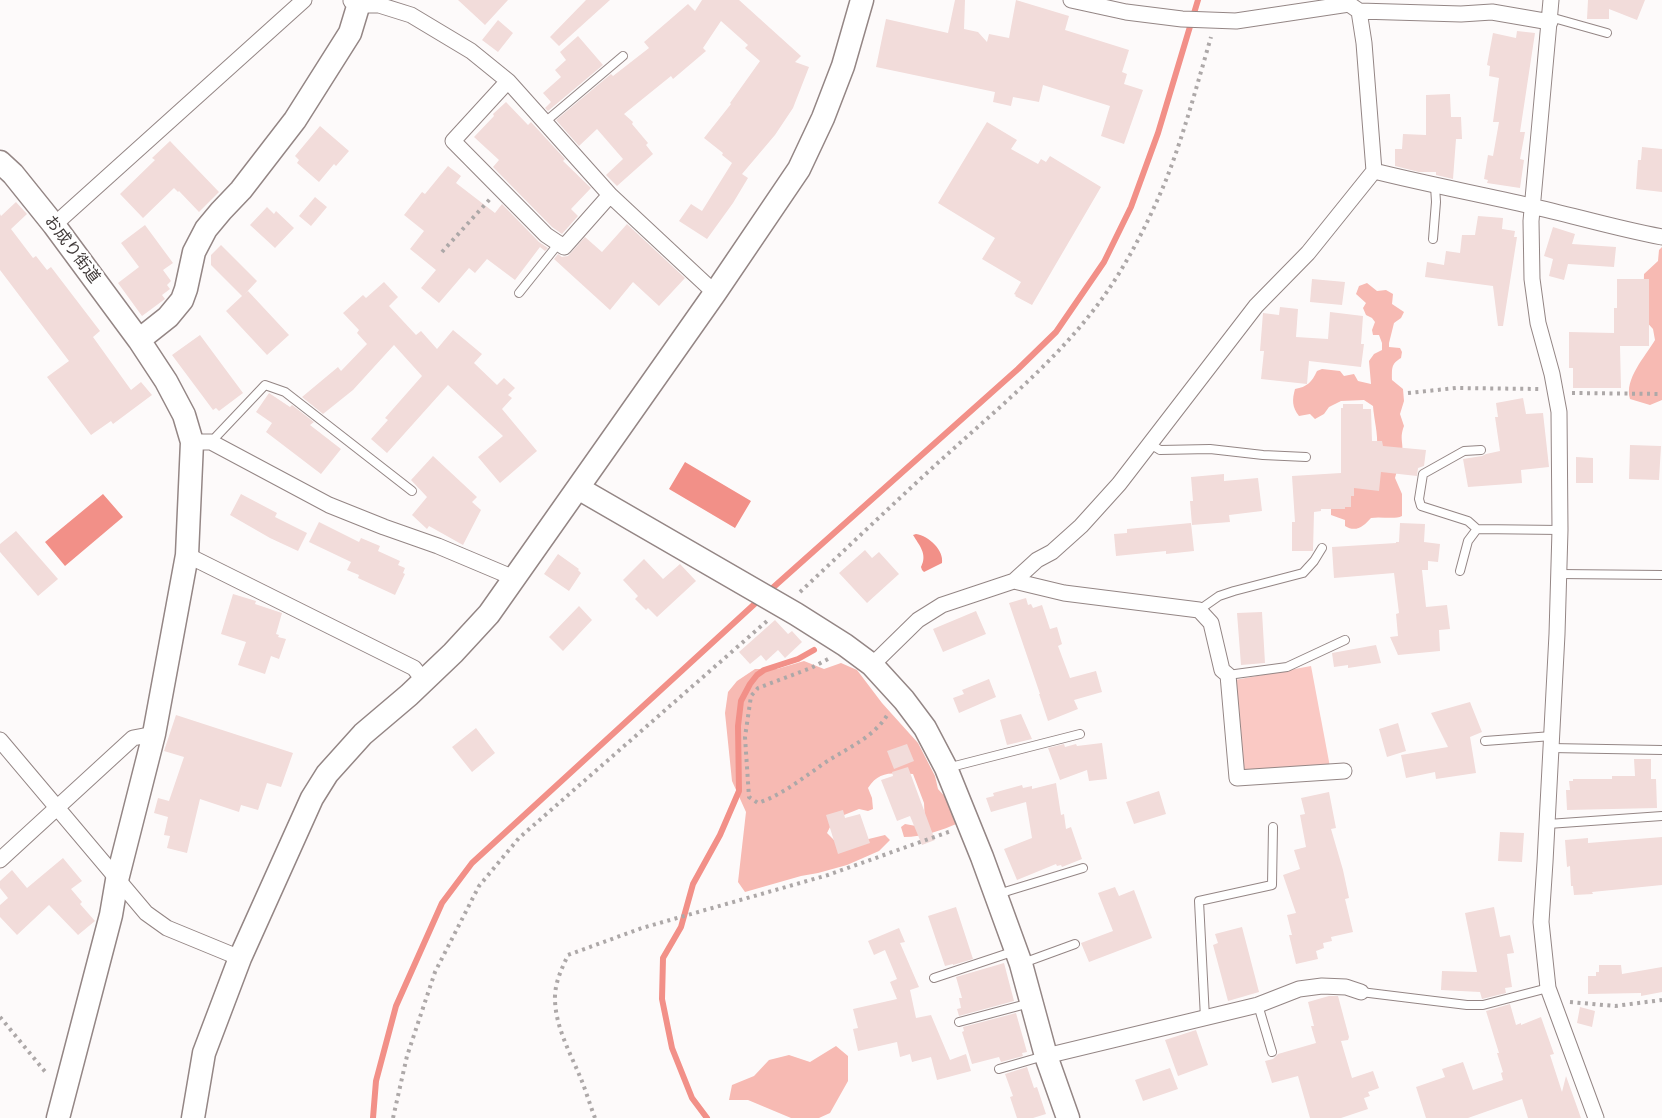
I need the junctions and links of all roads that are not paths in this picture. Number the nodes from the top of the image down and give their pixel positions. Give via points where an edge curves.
1 (304, 0) edge
2 (862, 0) edge
3 (1071, 0) edge
4 (1551, 0) edge
5 (366, 2) edge
6 (1359, 11) junction
7 (1550, 20) junction
8 (1607, 33) dead end
9 (623, 56) dead end
10 (508, 81) junction
11 (545, 122) junction
12 (0, 162) edge
13 (1374, 171) junction
14 (1435, 186) junction
15 (610, 195) junction
16 (1532, 207) junction
17 (54, 225) junction
18 (1662, 237) edge
19 (1433, 239) dead end
20 (559, 243) junction
21 (519, 293) dead end
22 (715, 293) junction
23 (139, 340) junction
24 (202, 442) junction
25 (1150, 444) junction
26 (1481, 450) dead end
27 (1306, 457) dead end
28 (578, 488) junction
29 (412, 491) dead end
30 (1477, 530) junction
31 (1560, 530) junction
32 (1322, 548) dead end
33 (187, 555) junction
34 (1460, 571) dead end
35 (1558, 574) junction
36 (1662, 575) edge
37 (514, 578) junction
38 (1014, 581) junction
39 (1199, 610) junction
40 (1345, 640) dead end
41 (872, 666) junction
42 (1228, 675) junction
43 (424, 681) junction
44 (154, 734) junction
45 (1080, 734) dead end
46 (0, 740) edge
47 (1485, 741) dead end
48 (1552, 742) junction
49 (1662, 750) edge
50 (946, 768) junction
51 (1344, 771) dead end
52 (56, 808) junction
53 (1662, 816) edge
54 (1548, 824) junction
55 (1273, 827) dead end
56 (0, 861) edge
57 (1083, 868) dead end
58 (117, 880) junction
59 (996, 894) junction
60 (1075, 944) dead end
61 (1019, 957) junction
62 (240, 958) junction
63 (934, 978) dead end
64 (1361, 992) joint
65 (1550, 994) junction
66 (1032, 1003) junction
67 (1258, 1005) junction
68 (1205, 1018) junction
69 (959, 1022) dead end
70 (1272, 1052) dead end
71 (1046, 1056) junction
72 (999, 1069) dead end
73 (58, 1118) edge
74 (193, 1118) edge
75 (1068, 1118) edge
76 (1596, 1118) edge

1 - 17 street
2 - 22 street via 843,66 799,169
3 - 6 street via 1182,20 1236,21 1349,4
4 - 7 street
5 - 10 street via 411,15 471,51
5 - 23 street via 295,120 206,229 194,252 182,300
6 - 7 street via 1492,12
6 - 13 street
7 - 8 lane
7 - 16 street
9 - 11 lane
10 - 11 street
10 - 20 street via 453,141 546,235
11 - 15 street
12 - 17 street, お成り街道
13 - 14 street
13 - 25 street via 1308,253 1256,306
14 - 16 street
14 - 19 lane
15 - 20 street via 564,247
15 - 22 street
16 - 18 street
16 - 31 street via 1532,279 1559,411
17 - 23 street, お成り街道
20 - 21 lane
22 - 28 street
23 - 24 street, お成り街道
24 - 29 lane via 265,385 285,392
24 - 33 street, お成り街道
24 - 37 street via 329,505
25 - 27 lane via 1160,450 1210,449
25 - 38 street via 1081,526
26 - 30 lane via 1464,451 1423,474 1419,499 1421,506 1468,521
28 - 37 street
28 - 41 street via 783,605
30 - 31 lane
30 - 34 lane via 1468,541
31 - 35 street
32 - 39 lane via 1303,573 1219,596
33 - 43 street via 414,668
33 - 44 street, お成り街道
35 - 36 lane
35 - 48 street
37 - 43 street via 489,614
38 - 39 street via 1064,593
38 - 41 street via 942,605 918,620
39 - 42 street via 1211,623 1222,670
40 - 42 lane via 1287,667
41 - 50 street via 925,728
42 - 51 street via 1237,778
43 - 62 street via 363,734 327,774 312,798
44 - 52 street via 133,738
44 - 58 street, お成り街道
45 - 50 lane
46 - 52 street
47 - 48 lane
48 - 49 lane
48 - 54 street
50 - 59 street
52 - 56 street
52 - 58 street
53 - 54 lane
54 - 65 street via 1541,922
55 - 68 lane via 1272,885 1199,901
57 - 59 lane
58 - 62 street via 146,913 167,928
58 - 73 street, お成り街道
59 - 61 street
60 - 61 lane
61 - 63 lane
61 - 66 street
62 - 74 street via 204,1053
64 - 65 lane via 1467,1005
64 - 67 street via 1322,986 1299,989
65 - 76 street
66 - 69 lane
66 - 71 street
67 - 68 street
67 - 70 lane
68 - 71 street
71 - 72 lane
71 - 75 street

